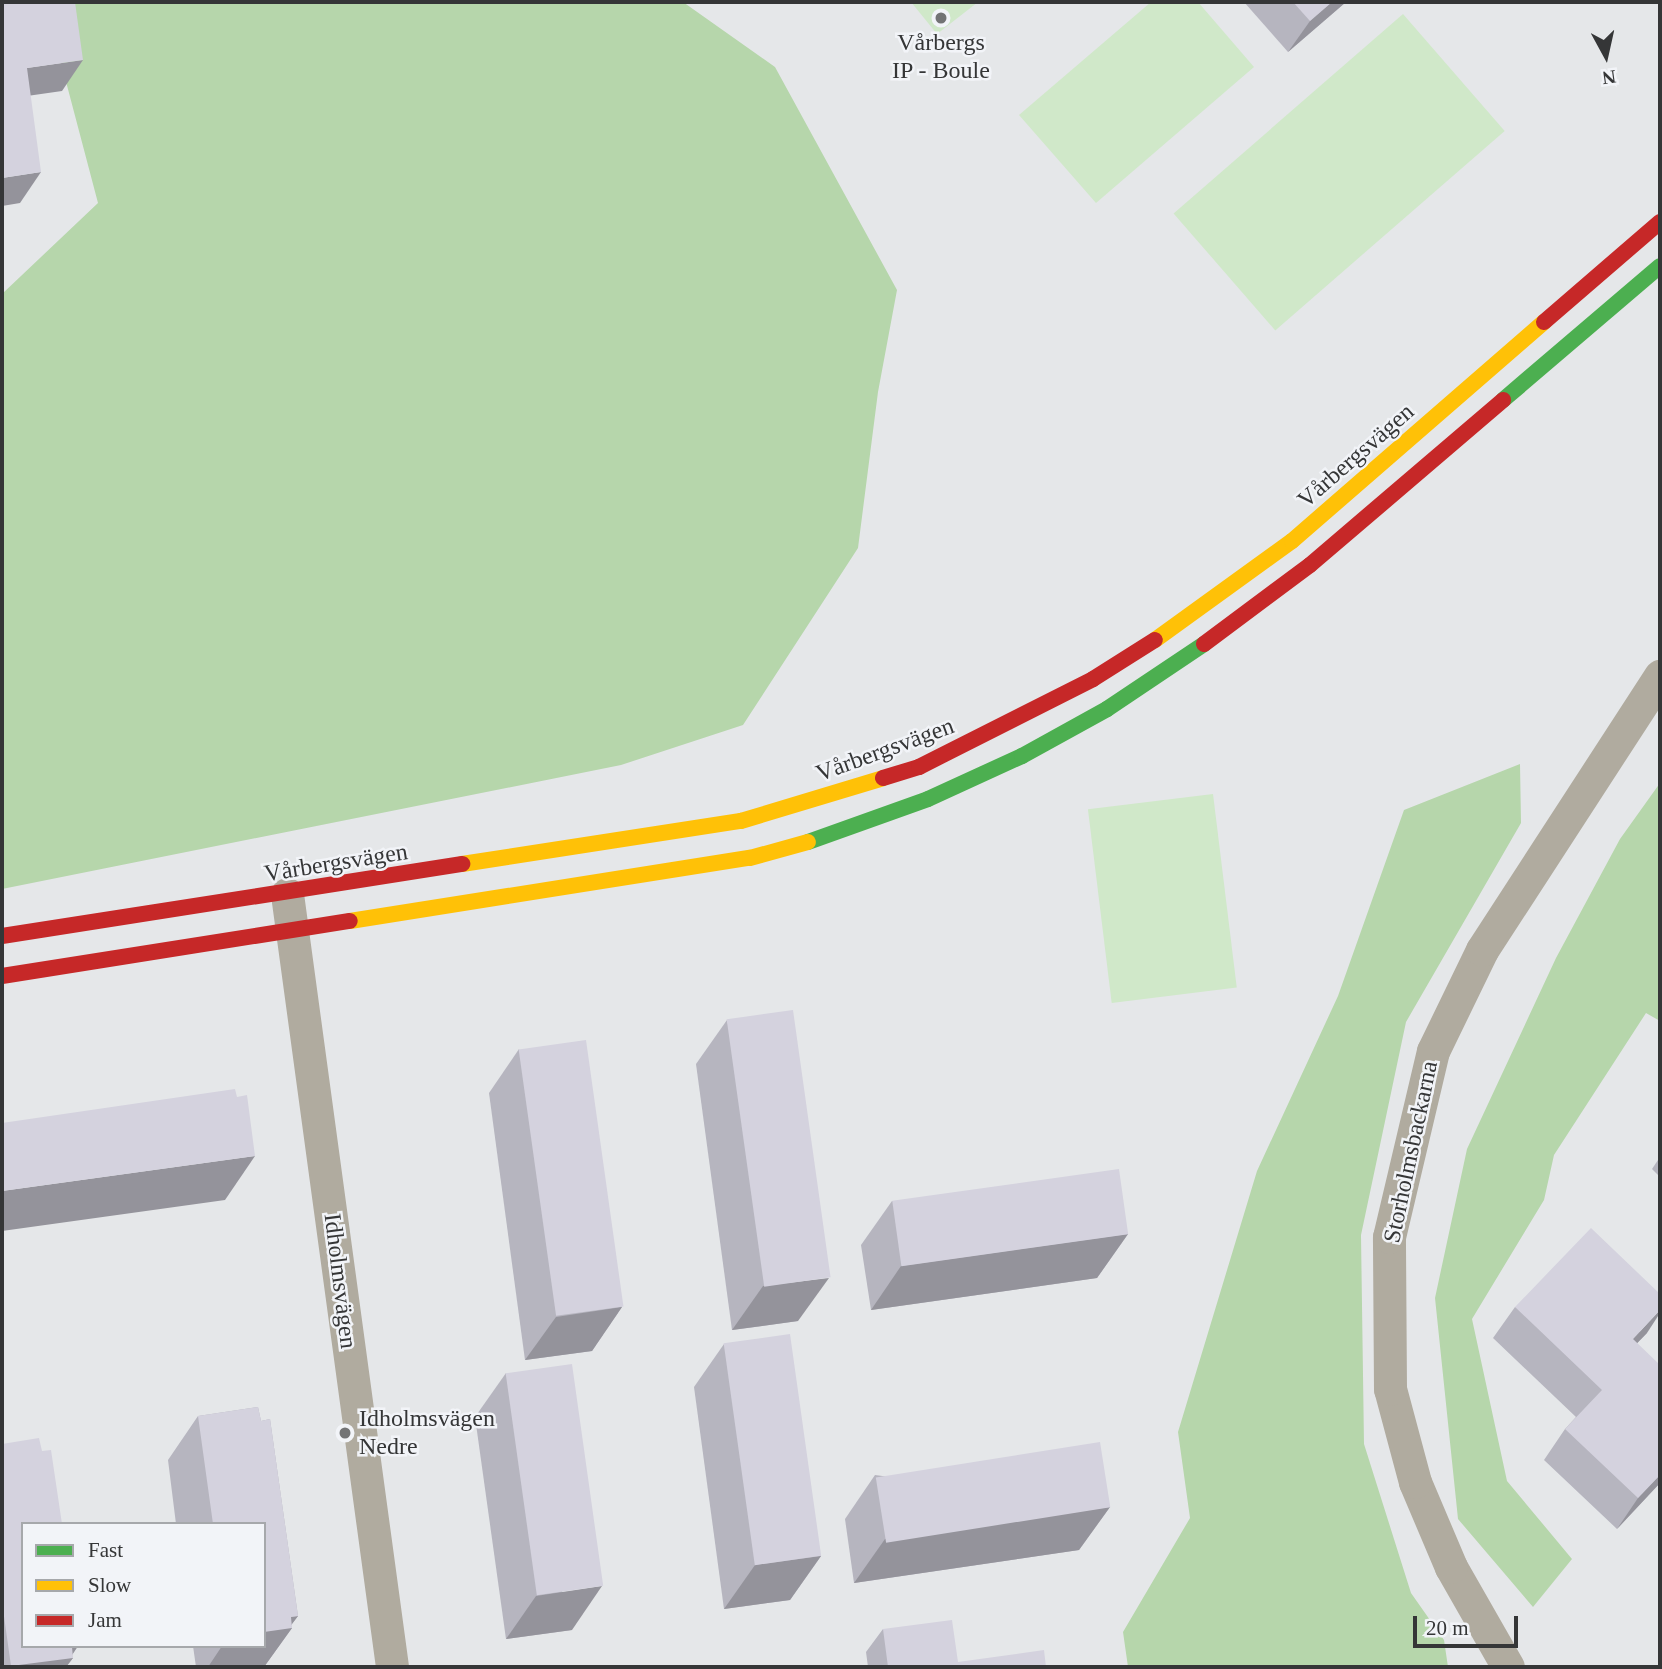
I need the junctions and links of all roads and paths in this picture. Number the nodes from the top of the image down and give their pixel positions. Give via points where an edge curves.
1 (1657, 232) edge
2 (1660, 266) edge
3 (1660, 676) edge
4 (286, 894) junction
5 (292, 933) junction
6 (2, 936) edge
7 (2, 976) edge
8 (392, 1667) edge
9 (1508, 1667) edge

1 - 4 street, Vårbergsvägen via 1292,541 1182,624 1008,724 919,766 741,821
2 - 5 street via 1310,565 1107,709 1022,756 839,833 750,858
3 - 9 street, Storholmsbackarna via 1538,857 1460,995 1433,1051 1389,1237 1390,1389 1415,1482 1451,1567
4 - 5 street, Idholmsvägen
4 - 6 street, Vårbergsvägen
5 - 7 street
5 - 8 street, Idholmsvägen

